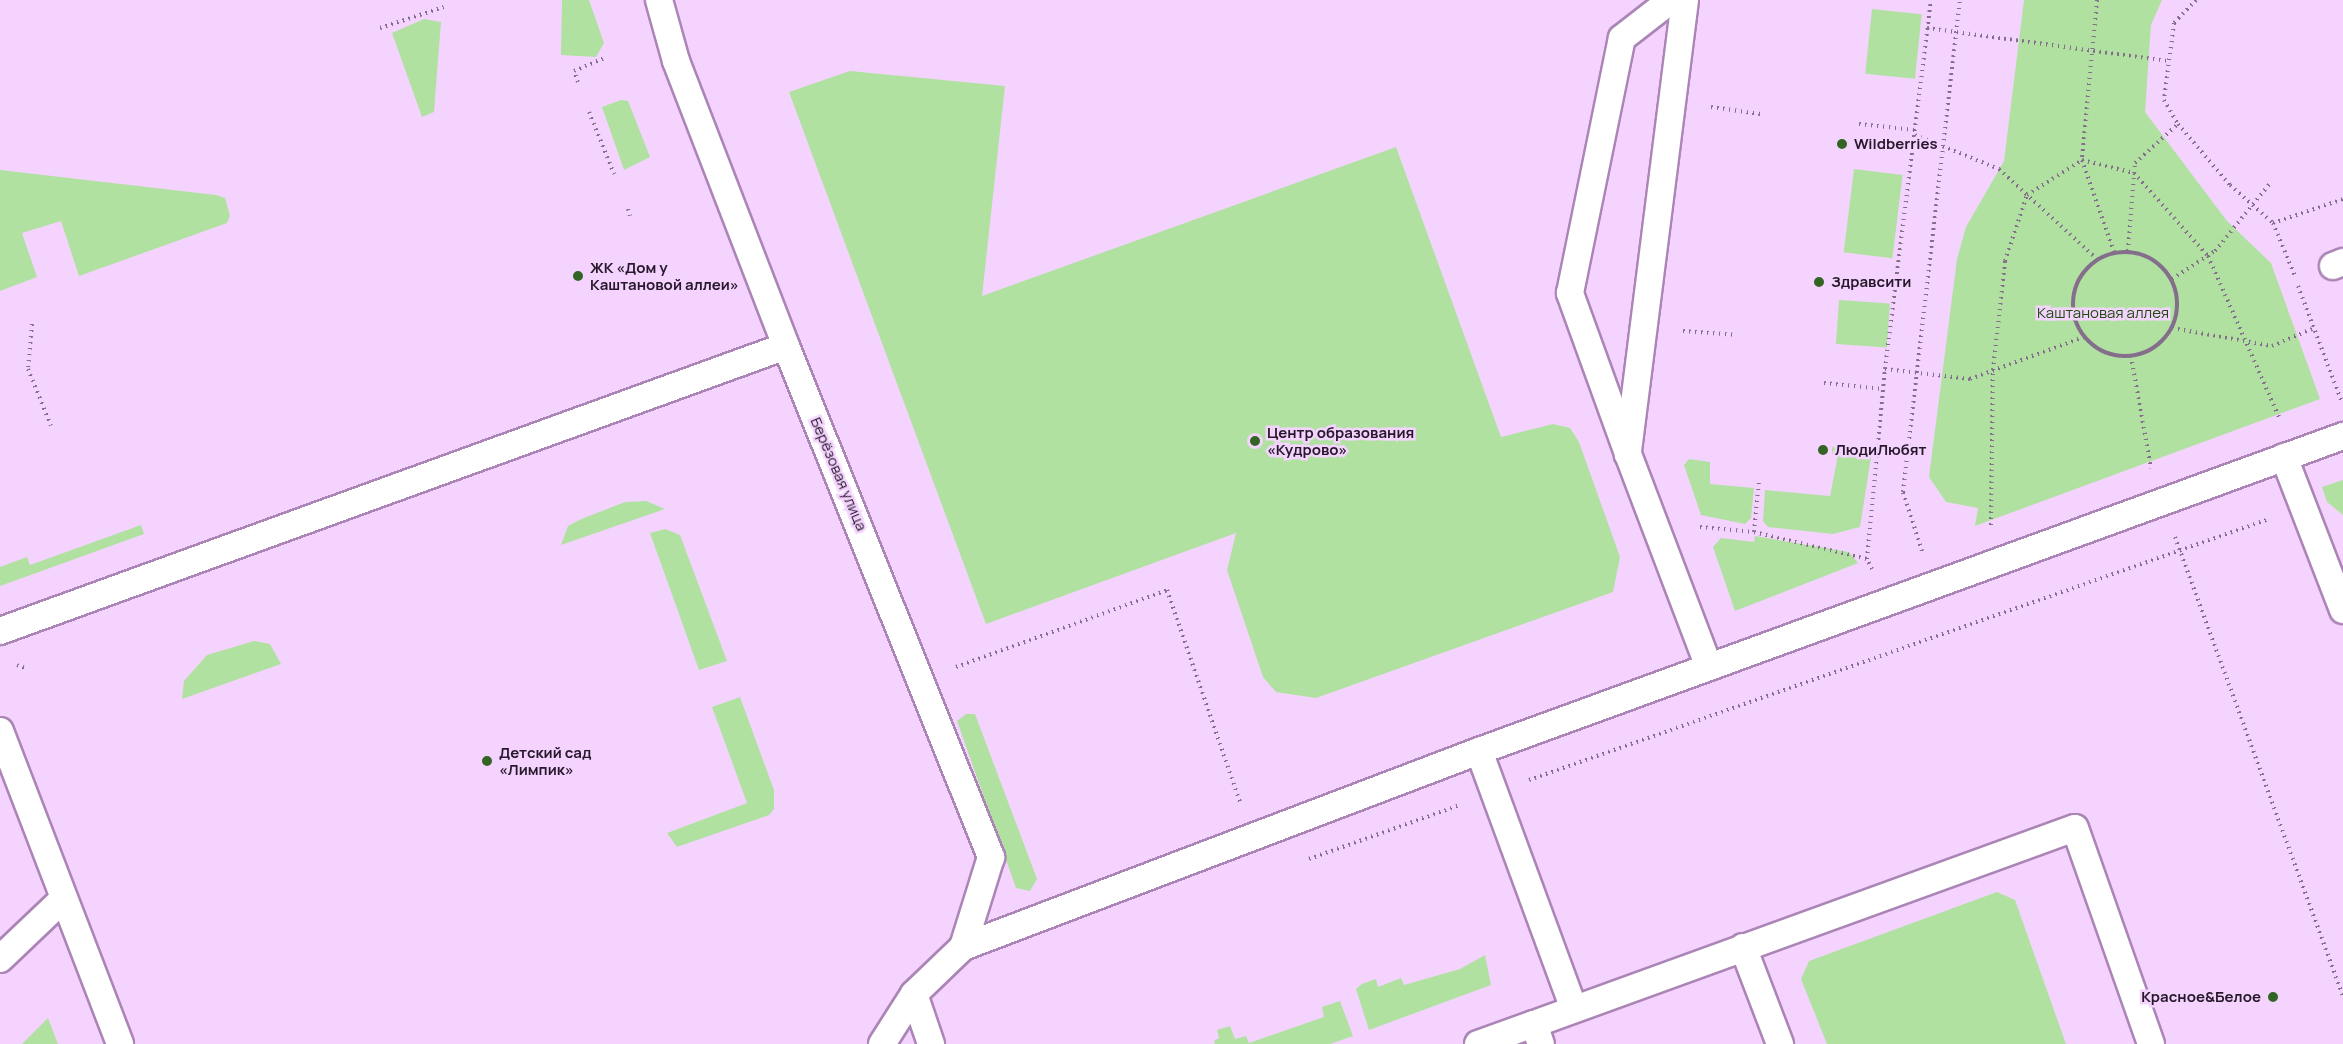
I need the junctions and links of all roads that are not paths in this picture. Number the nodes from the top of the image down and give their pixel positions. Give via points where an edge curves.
1 (660, 0) edge
2 (1671, 0) edge
3 (1685, 0) edge
4 (786, 346) junction
5 (2343, 436) edge
6 (1628, 454) junction
7 (2284, 457) junction
8 (2343, 610) edge
9 (0, 631) edge
10 (1709, 666) junction
11 (0, 731) edge
12 (1479, 751) junction
13 (64, 898) junction
14 (963, 947) junction
15 (1743, 947) junction
16 (0, 959) edge
17 (914, 994) junction
18 (1574, 1009) junction
19 (1538, 1034) edge
20 (120, 1044) edge
21 (882, 1044) edge
22 (930, 1044) edge
23 (1478, 1044) edge
24 (1780, 1044) edge
25 (2151, 1044) edge

1 - 4 lane, Берёзовая улица via 676,60
2 - 6 lane via 1622,38 1570,293
3 - 6 lane
4 - 9 lane
4 - 14 lane, Берёзовая улица via 924,678 991,857
5 - 7 lane
6 - 10 lane
7 - 8 lane
7 - 10 lane
10 - 12 lane
11 - 13 lane
12 - 14 lane
12 - 18 lane
13 - 16 lane
13 - 20 lane
14 - 17 lane
15 - 18 lane
15 - 24 lane
15 - 25 lane via 2075,828
17 - 21 lane
17 - 22 lane
18 - 19 lane
19 - 23 lane

